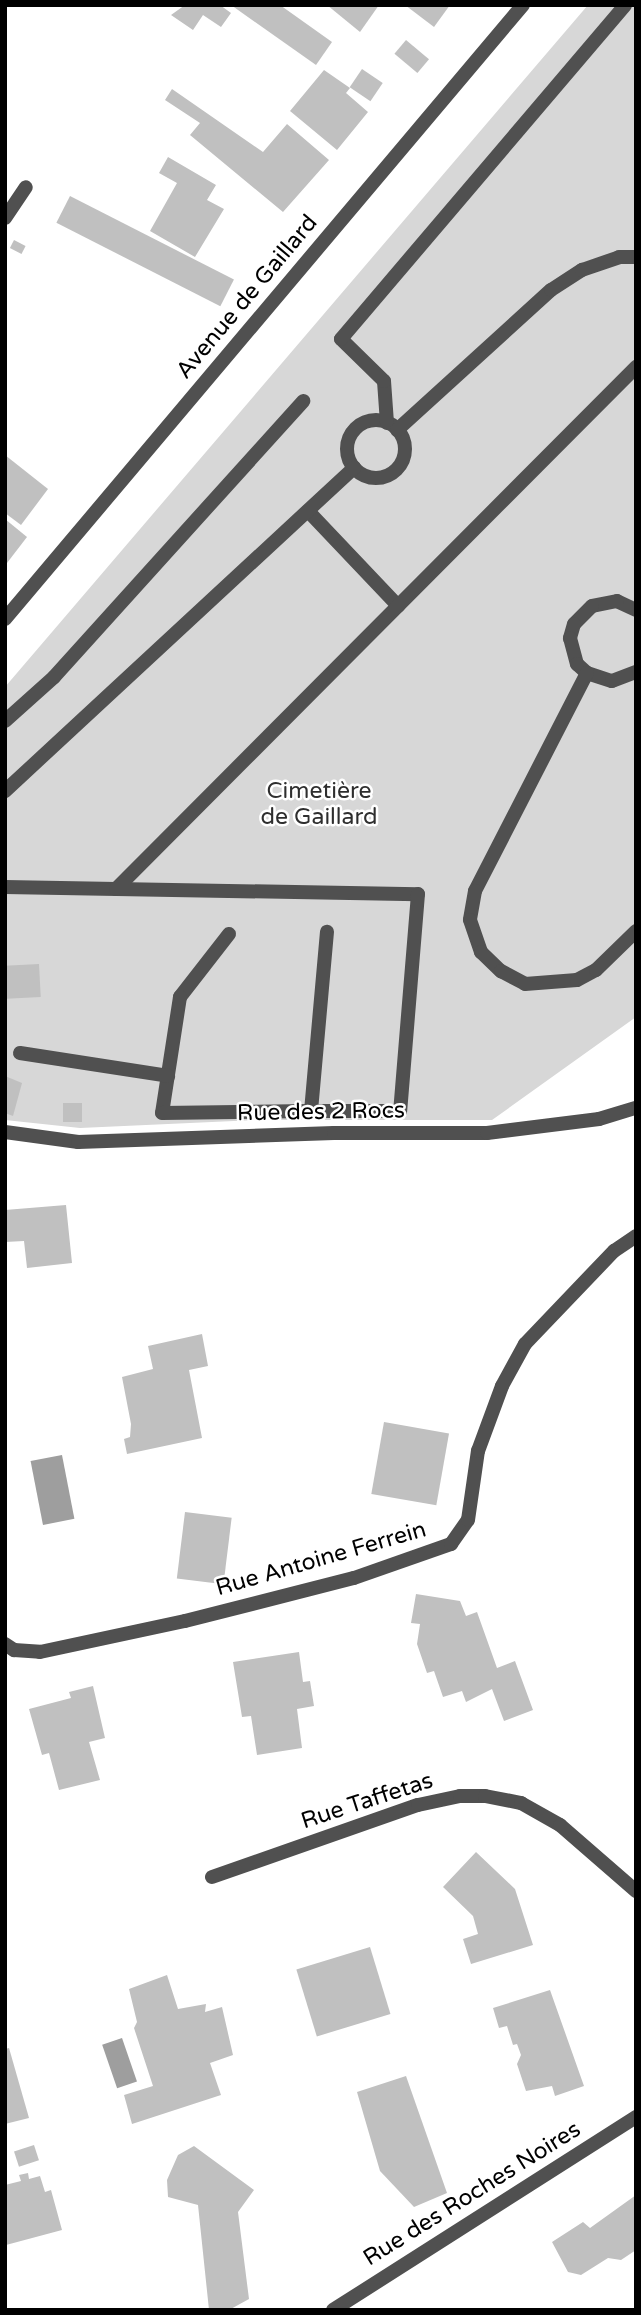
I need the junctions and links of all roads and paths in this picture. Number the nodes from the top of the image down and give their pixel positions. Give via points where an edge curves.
1 (523, 5) edge
2 (625, 5) edge
3 (26, 187) dead end
4 (5, 218) edge
5 (636, 257) edge
6 (636, 367) edge
7 (303, 401) dead end
8 (392, 426) junction
9 (354, 468) junction
10 (308, 511) junction
11 (634, 603) edge
12 (398, 606) junction
13 (5, 619) edge
14 (636, 672) edge
15 (587, 673) junction
16 (5, 722) edge
17 (5, 791) edge
18 (5, 887) edge
19 (116, 889) junction
20 (636, 930) edge
21 (327, 932) dead end
22 (229, 934) dead end
23 (20, 1054) dead end
24 (168, 1076) junction
25 (636, 1108) edge
26 (311, 1111) junction
27 (5, 1132) edge
28 (636, 1236) edge
29 (5, 1644) edge
30 (212, 1877) dead end
31 (636, 1891) edge
32 (636, 2117) edge
33 (334, 2310) edge

1 - 13 street, Avenue de Gaillard
2 - 8 street via 341,340 384,381
3 - 4 street
5 - 8 street via 619,257 582,270 551,290
6 - 12 street
7 - 16 street via 54,677
8 - 9 street via 369,421 353,431 347,450
8 - 9 street via 405,452 398,468 381,478
9 - 10 street
10 - 12 street
10 - 17 street
11 - 15 street via 604,601 581,613 574,624 572,651
12 - 19 street
14 - 15 street via 612,681
15 - 20 street via 475,891 470,920 481,952 501,971 526,984 577,980 596,970
18 - 19 street
19 - 26 street via 418,894 400,1111
21 - 26 street
22 - 24 street via 180,997
23 - 24 street
24 - 26 street via 162,1113
25 - 27 street, Rue des 2 Rocs via 586,1121 487,1133 78,1142
28 - 29 street, Rue Antoine Ferrein via 614,1251 525,1344 482,1438 468,1520 452,1544 354,1578 185,1620 40,1652 14,1650
30 - 31 street, Rue Taffetas via 418,1805 485,1796 521,1803 560,1825
32 - 33 street, Rue des Roches Noires

